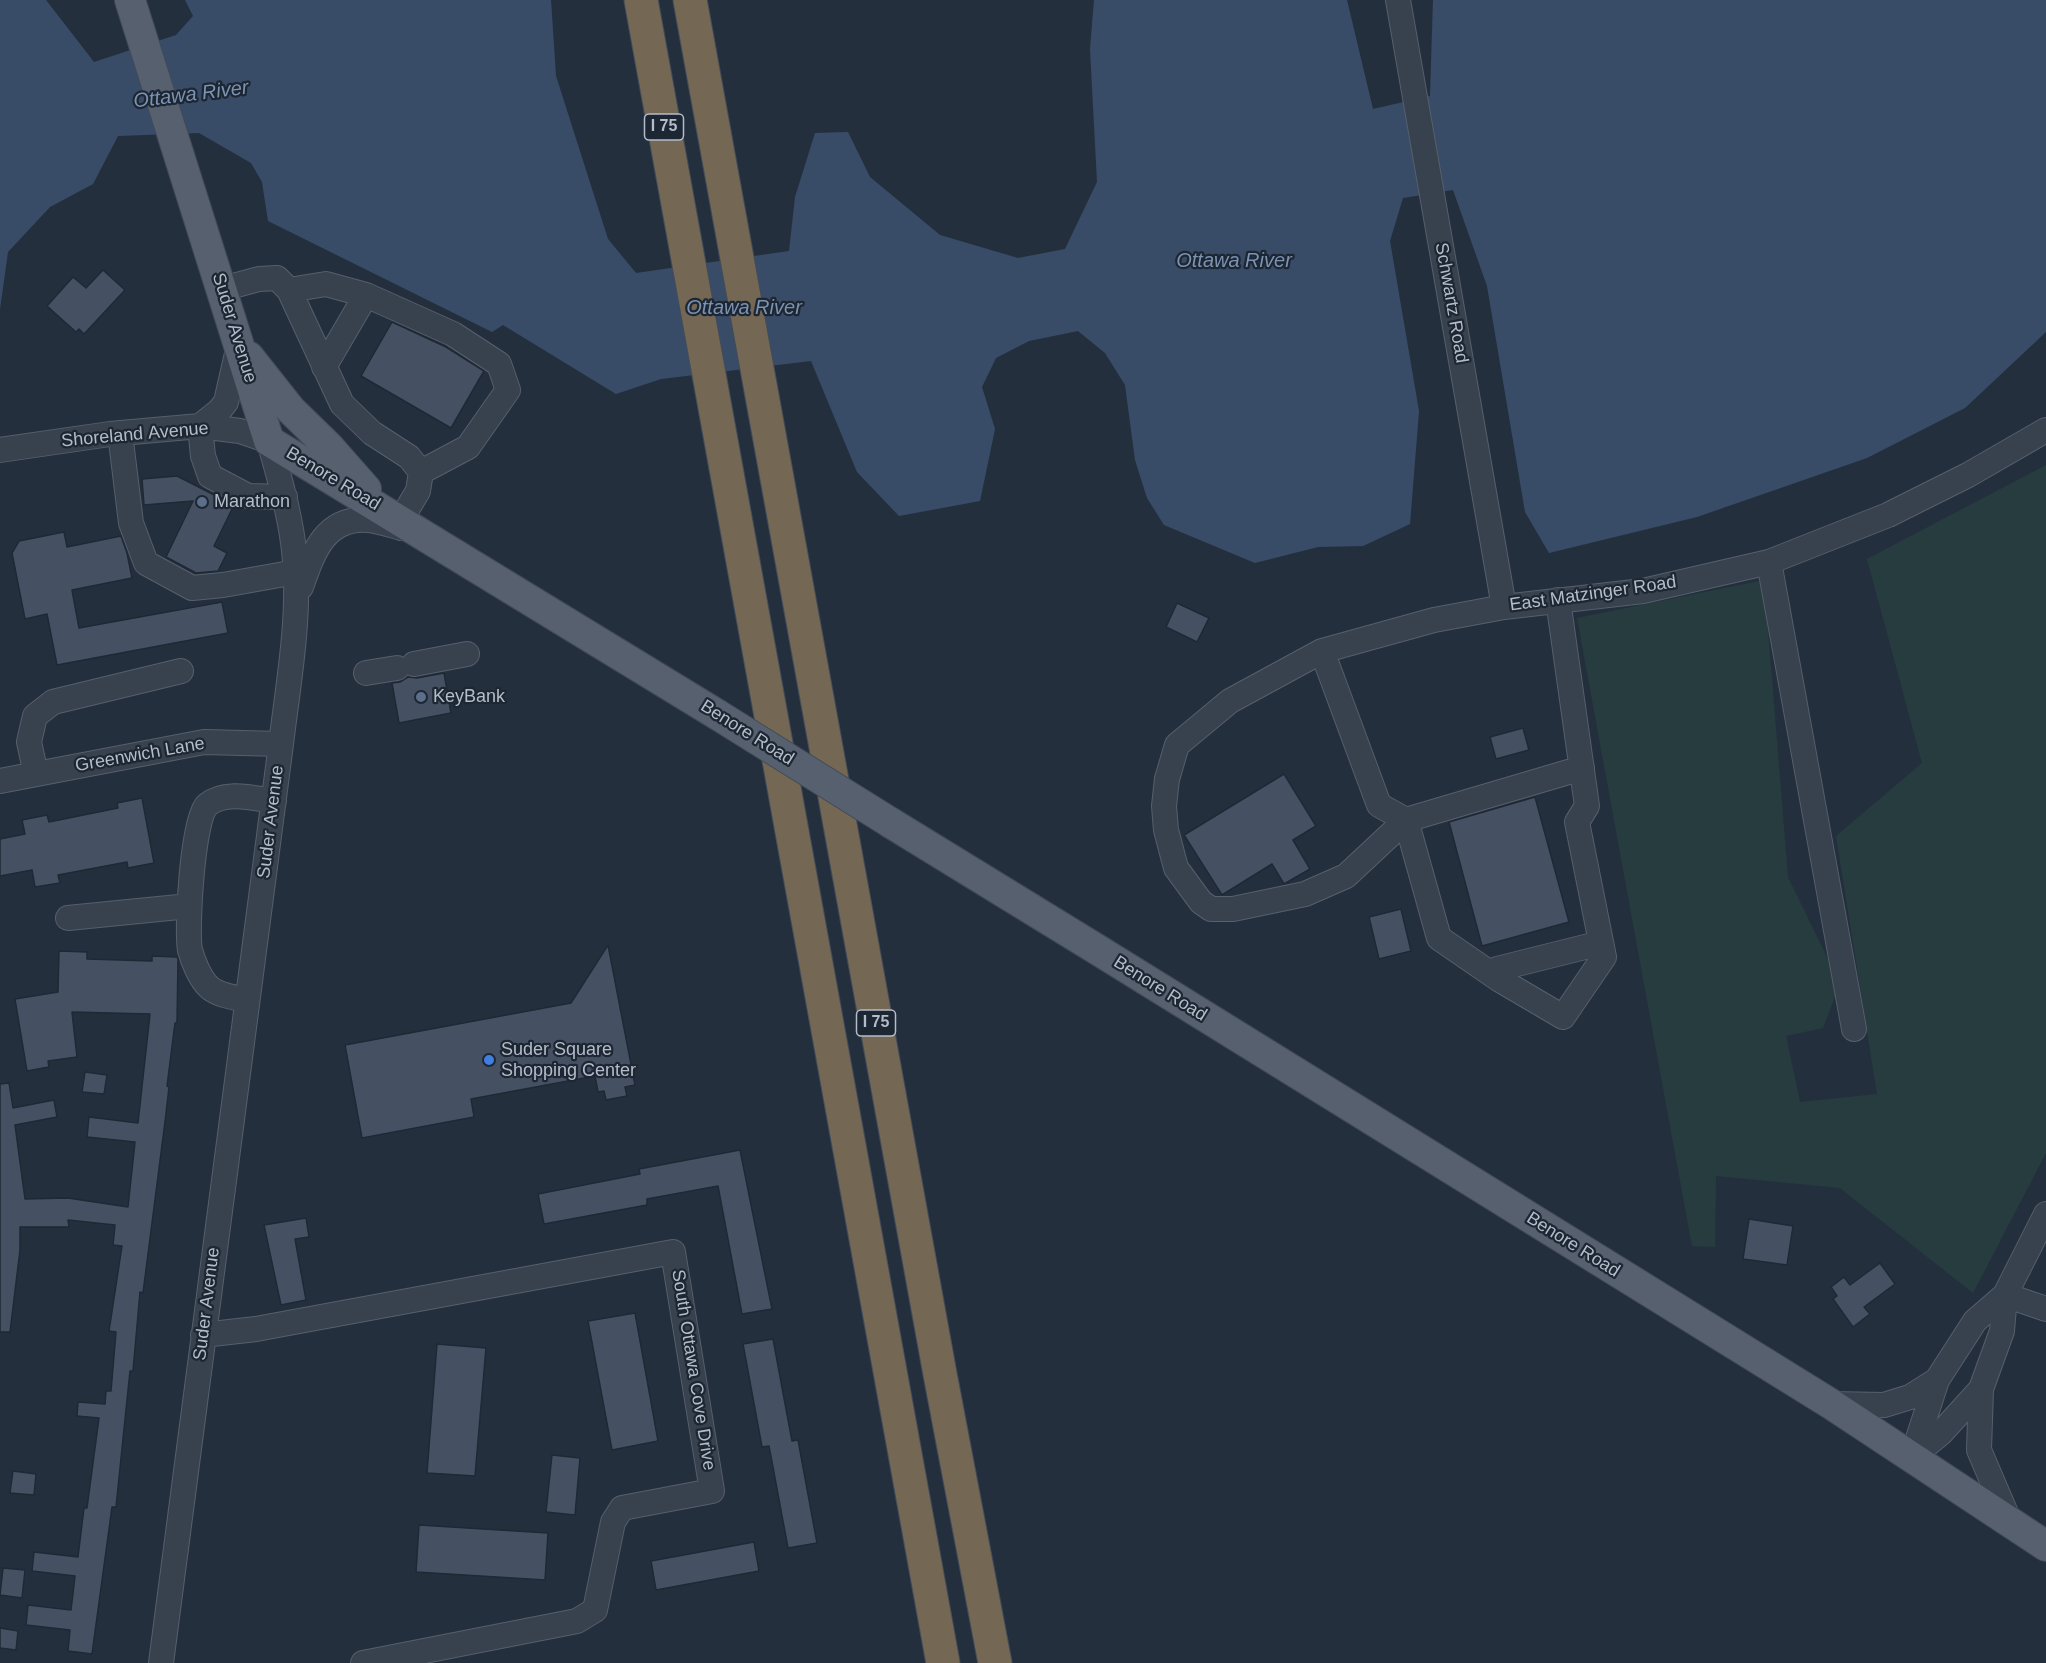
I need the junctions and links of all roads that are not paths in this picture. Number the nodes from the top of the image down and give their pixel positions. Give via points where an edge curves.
1 (641, 0) edge
2 (690, 0) edge
3 (1398, 0) edge
4 (134, 12) edge
5 (222, 289) junction
6 (289, 290) junction
7 (366, 296) junction
8 (239, 345) junction
9 (324, 367) junction
10 (200, 426) junction
11 (2046, 430) edge
12 (120, 433) junction
13 (269, 441) junction
14 (0, 450) edge
15 (421, 472) junction
16 (285, 497) junction
17 (402, 522) junction
18 (1769, 562) junction
19 (296, 572) junction
20 (1558, 600) junction
21 (296, 601) junction
22 (1504, 607) junction
23 (1322, 651) junction
24 (467, 654) dead end
25 (181, 670) dead end
26 (366, 673) dead end
27 (281, 744) junction
28 (1582, 768) junction
29 (36, 774) junction
30 (0, 781) edge
31 (274, 801) junction
32 (1406, 820) junction
33 (189, 906) junction
34 (68, 918) dead end
35 (1601, 943) junction
36 (1500, 980) junction
37 (247, 1000) junction
38 (1854, 1029) dead end
39 (2046, 1214) edge
40 (2005, 1295) junction
41 (2046, 1309) edge
42 (203, 1335) junction
43 (1937, 1380) junction
44 (1981, 1389) junction
45 (1831, 1404) junction
46 (1912, 1457) junction
47 (2011, 1525) junction
48 (2046, 1546) edge
49 (161, 1663) edge
50 (363, 1663) edge
51 (943, 1663) edge
52 (995, 1663) edge

1 - 51 highway, I 75
2 - 52 highway, I 75
3 - 22 street, Schwartz Road
4 - 5 main road, Suder Avenue
5 - 6 street via 277,278
5 - 8 main road, Suder Avenue
6 - 7 street via 326,284
6 - 9 street
7 - 9 street
7 - 15 street via 453,334 498,364 508,390 468,447
8 - 10 street via 226,402
8 - 13 main road, Suder Avenue
8 - 17 main road via 291,410
9 - 15 street via 342,404 372,433 409,457
10 - 12 street, Shoreland Avenue
10 - 13 street, Shoreland Avenue via 240,431
10 - 16 street via 210,476 248,496
11 - 18 street, East Matzinger Road via 1968,476 1888,515
12 - 14 street, Shoreland Avenue
12 - 19 street via 131,523 146,562 192,588
13 - 16 street, Suder Avenue
13 - 17 main road, Benore Road
15 - 17 street via 418,491
16 - 19 street, Suder Avenue
17 - 21 street via 348,520 326,534 313,552
17 - 45 main road, Benore Road, bridge
18 - 20 street, East Matzinger Road via 1644,591
18 - 38 street
19 - 21 street, Suder Avenue
20 - 22 street, East Matzinger Road
20 - 28 street
21 - 27 street, Suder Avenue
22 - 23 street, East Matzinger Road via 1434,620
23 - 32 street via 1379,805
23 - 32 street, East Matzinger Road via 1230,701 1177,745 1164,806 1176,868 1201,902 1211,909 1233,909 1305,894 1346,876
24 - 26 street
25 - 29 street via 53,702 35,716 33,724 29,742
27 - 29 street, Greenwich Lane via 204,742
27 - 31 street, Suder Avenue
28 - 32 street
28 - 35 street via 1587,806 1577,822
29 - 30 street, Greenwich Lane
31 - 33 street via 235,796 218,798 205,806 199,822
31 - 37 street, Suder Avenue
32 - 36 street via 1439,938
33 - 34 street
33 - 37 street via 190,950 209,988
35 - 36 street via 1497,969
35 - 36 street via 1604,957 1563,1017
37 - 42 street, Suder Avenue
39 - 40 street
40 - 41 street
40 - 43 street via 1975,1321
40 - 44 street via 2002,1331
42 - 49 street, Suder Avenue
42 - 50 street, South Ottawa Cove Drive via 256,1329 673,1252 712,1491 621,1508 613,1522 595,1610 577,1621
43 - 45 street via 1911,1397 1884,1405
43 - 46 street
44 - 46 street via 1941,1433
44 - 47 street via 1978,1450
45 - 46 main road, Benore Road
46 - 47 main road, Benore Road
47 - 48 main road, Benore Road

